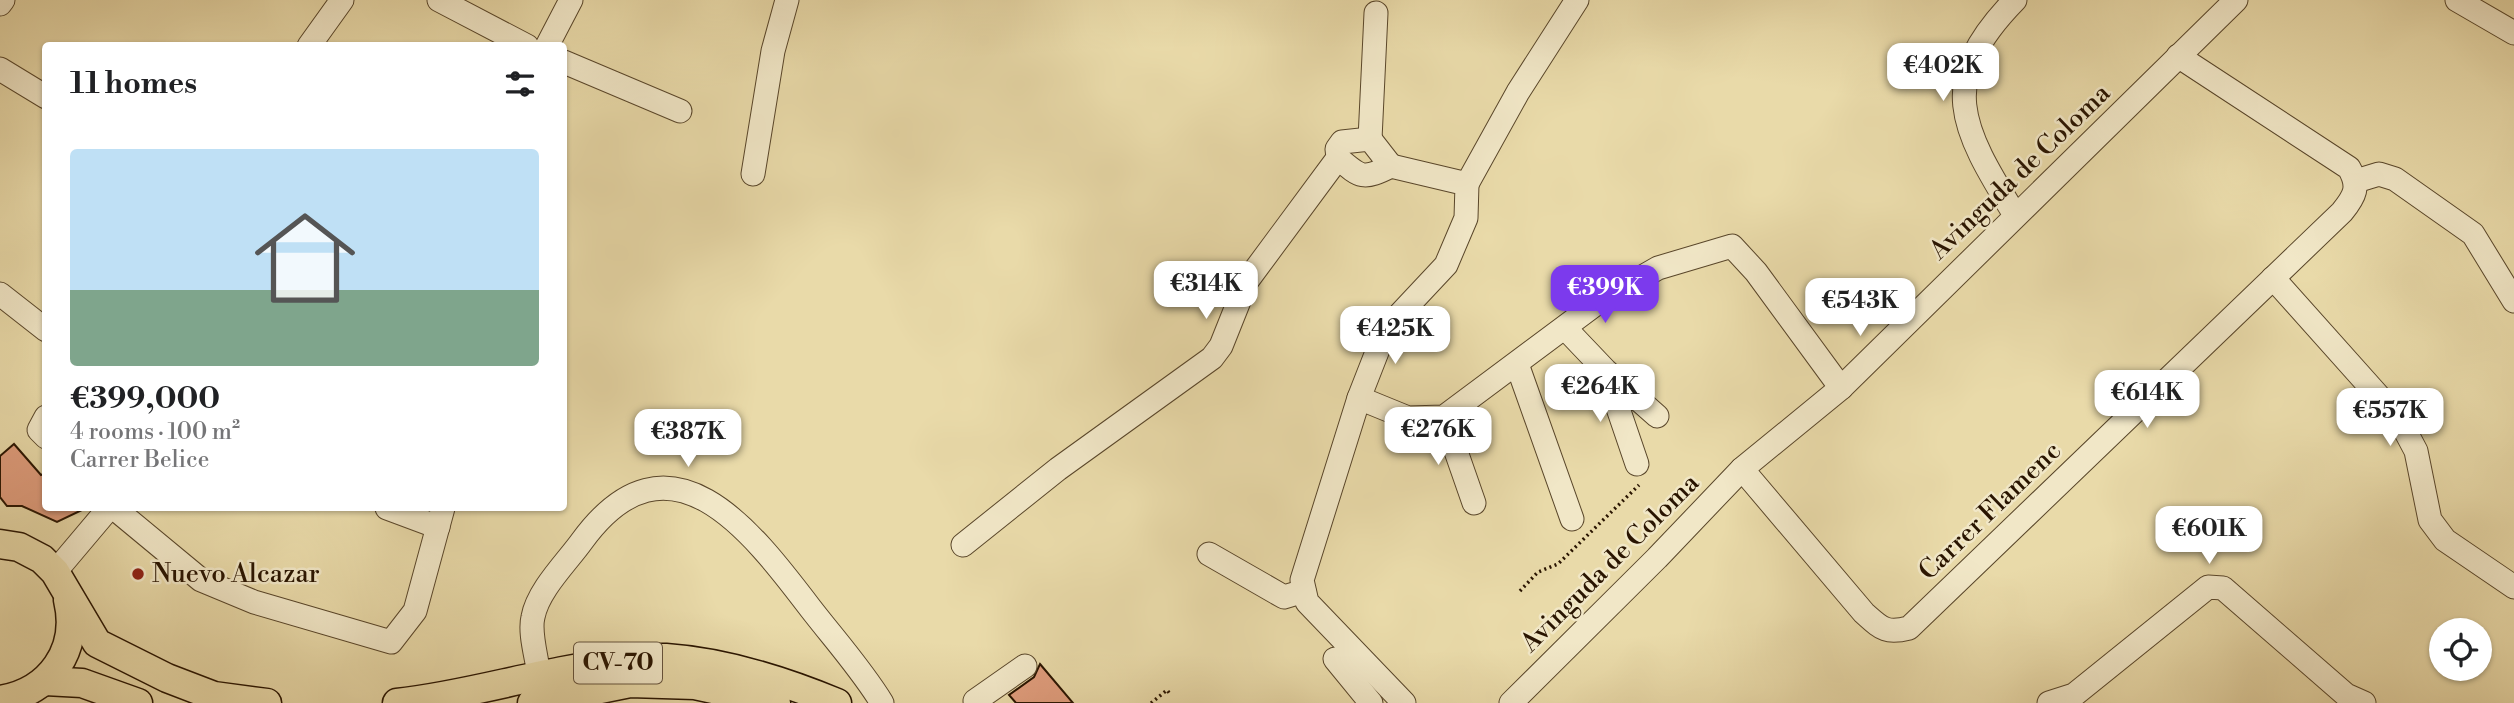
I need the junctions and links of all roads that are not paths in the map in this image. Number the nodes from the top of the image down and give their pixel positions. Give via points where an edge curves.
1 (342, 0) edge
2 (439, 0) edge
3 (571, 0) edge
4 (787, 0) edge
5 (1577, 0) edge
6 (2015, 0) edge
7 (2236, 0) edge
8 (2457, 0) edge
9 (1376, 13) dead end
10 (2514, 33) edge
11 (312, 42) edge
12 (519, 42) edge
13 (549, 42) edge
14 (2178, 56) junction
15 (567, 63) edge
16 (0, 69) edge
17 (42, 95) edge
18 (680, 111) dead end
19 (1370, 139) junction
20 (1338, 158) junction
21 (1391, 166) junction
22 (753, 174) dead end
23 (2357, 181) junction
24 (1467, 184) junction
25 (2015, 215) junction
26 (2273, 278) junction
27 (0, 294) edge
28 (2514, 301) edge
29 (42, 327) edge
30 (1565, 328) junction
31 (1517, 364) junction
32 (1605, 370) junction
33 (1840, 388) junction
34 (1359, 398) junction
35 (1657, 416) dead end
36 (1444, 417) junction
37 (1637, 464) dead end
38 (1742, 469) junction
39 (1474, 503) dead end
40 (109, 511) edge
41 (115, 511) edge
42 (405, 511) edge
43 (440, 517) edge
44 (1572, 519) dead end
45 (0, 544) edge
46 (963, 545) dead end
47 (1209, 554) dead end
48 (61, 581) junction
49 (2514, 587) edge
50 (1304, 591) junction
51 (1336, 658) junction
52 (1025, 666) dead end
53 (539, 675) junction
54 (45, 681) junction
55 (0, 699) edge
56 (138, 703) edge
57 (267, 703) edge
58 (397, 703) edge
59 (532, 703) edge
60 (776, 703) edge
61 (837, 703) edge
62 (882, 703) edge
63 (977, 703) edge
64 (1371, 703) edge
65 (1404, 703) edge
66 (1511, 703) edge
67 (2049, 703) edge
68 (2364, 703) edge

1 - 11 street
2 - 12 street
3 - 13 street
4 - 22 street via 773,51
5 - 24 street
6 - 25 street via 1975,49 1964,80 1972,131 1984,164
7 - 14 street, Avinguda de Coloma
8 - 10 street
9 - 19 street
14 - 23 street via 2349,168
14 - 25 street, Avinguda de Coloma
15 - 18 street
16 - 17 street
19 - 20 street via 1342,142
19 - 21 street
20 - 21 street via 1361,176
20 - 46 street via 1247,281 1212,358 1058,469
21 - 24 street
23 - 26 street, Carrer Flamenc via 2355,196 2342,212
23 - 28 street via 2379,174 2396,179 2473,234
24 - 34 street via 1466,218 1446,265 1386,329
25 - 33 street, Avinguda de Coloma
26 - 38 street, Carrer Flamenc via 1909,628 1893,632 1871,620
26 - 49 street via 2399,419 2416,451 2430,520 2445,540
27 - 29 street
30 - 31 street
30 - 32 street
30 - 33 street via 1597,303 1658,268 1731,246 1756,272
31 - 36 street
31 - 44 street
32 - 35 street
32 - 37 street
33 - 38 street, Avinguda de Coloma
34 - 36 street via 1408,418
34 - 50 street via 1311,546 1302,580
36 - 39 street
38 - 66 street, Avinguda de Coloma
40 - 48 street
41 - 43 street via 201,580 254,602 391,642 415,611
42 - 43 street
45 - 48 main road via 19,547 42,559
47 - 50 street via 1283,597
48 - 54 main road via 72,618 68,647
48 - 57 main road via 97,643 214,696
50 - 51 street
51 - 64 street
51 - 65 street
52 - 63 street
53 - 58 main road, CV-70
53 - 61 main road, CV-70 via 665,658 747,672
53 - 62 street via 532,617 542,597 598,519 630,494 656,487 689,491 726,512 781,569
54 - 55 main road via 18,697
54 - 56 main road via 82,683
59 - 60 main road, CV-70 via 630,683 695,685
67 - 68 street via 2074,695 2208,587 2223,588 2346,695

